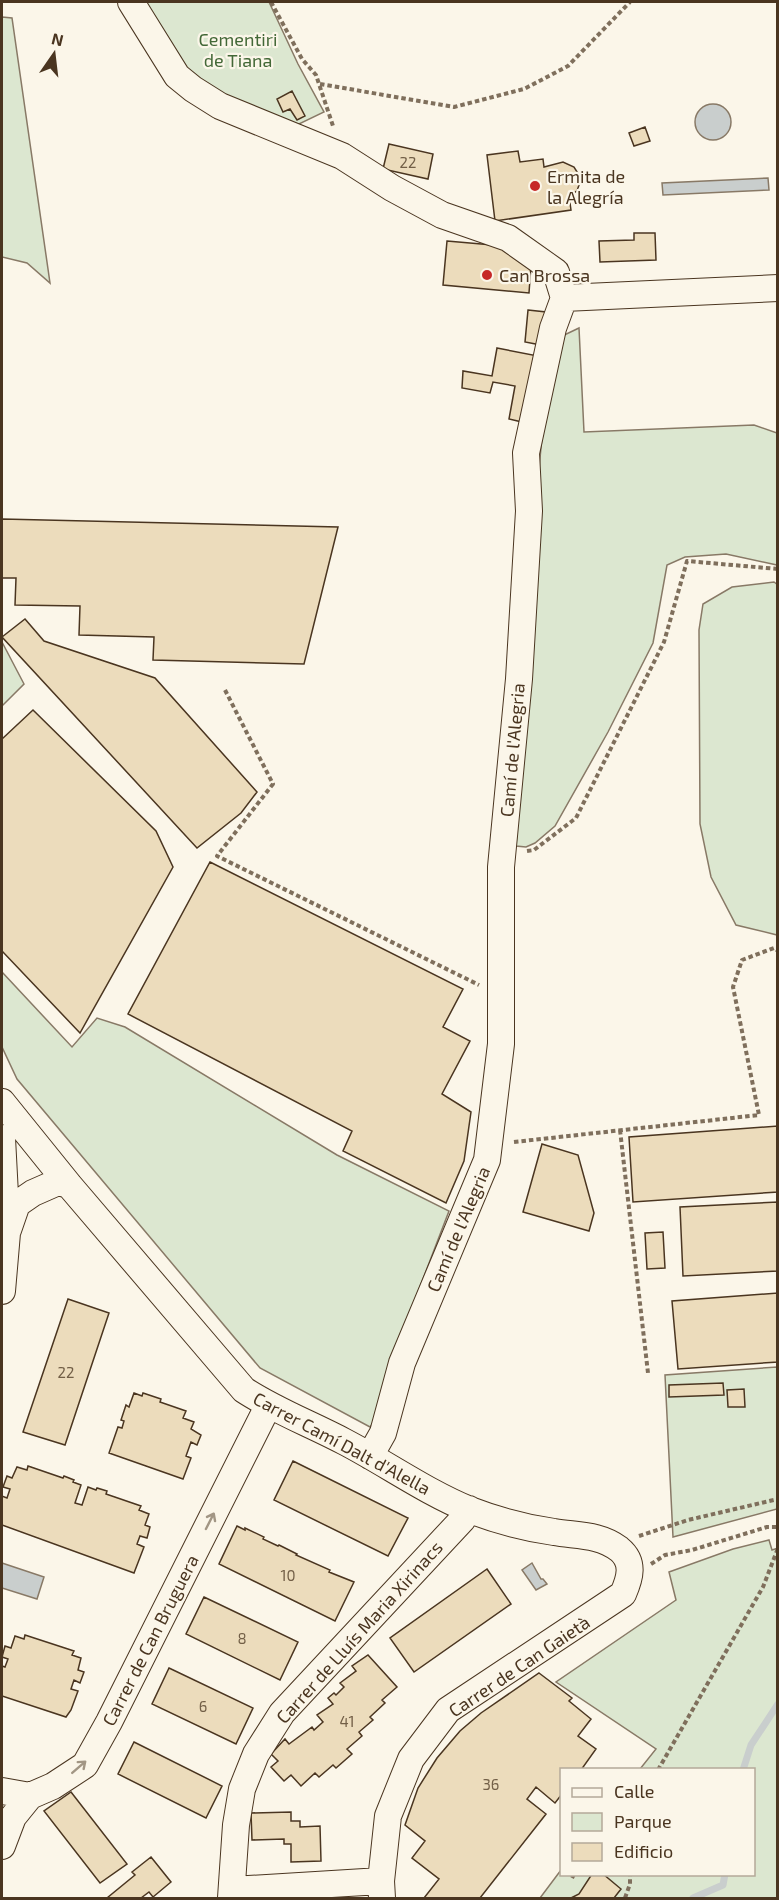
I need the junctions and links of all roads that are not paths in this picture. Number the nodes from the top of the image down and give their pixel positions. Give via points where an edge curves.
1 (131, 2) edge
2 (777, 288) edge
3 (564, 298) junction
4 (2, 1102) edge
5 (2, 1138) edge
6 (69, 1185) junction
7 (7, 1233) junction
8 (2, 1291) edge
9 (268, 1406) junction
10 (370, 1456) junction
11 (469, 1509) junction
12 (630, 1577) joint
13 (2, 1791) edge
14 (30, 1796) junction
15 (2, 1846) edge
16 (381, 1890) edge
17 (232, 1894) edge

1 - 3 street via 177,76 193,89 220,106 342,156 442,215 508,238 556,272
2 - 3 street
3 - 10 street, Camí de l'Alegria via 526,453 527,545 502,856 501,1044 487,1160 402,1363 383,1433
4 - 6 street, Carrer Camí Dalt d'Alella
5 - 7 street
6 - 7 street via 58,1182 17,1204
6 - 9 street, Carrer Camí Dalt d'Alella via 227,1373
7 - 8 street
9 - 10 street, Carrer Camí Dalt d'Alella
14 -> 9 street, Carrer de Can Bruguera via 84,1765
10 - 11 street, Carrer Camí Dalt d'Alella
11 - 12 street, Carrer Camí Dalt d'Alella via 510,1523 606,1541 629,1562
11 - 17 street, Carrer de Lluís Maria Xirinacs via 282,1713 256,1754 242,1789
12 - 16 street, Carrer de Can Gaietà via 623,1594 603,1609 448,1710 411,1759 388,1816
13 - 14 street
14 - 15 street, Carrer de Can Bruguera via 13,1816
16 - 17 street

